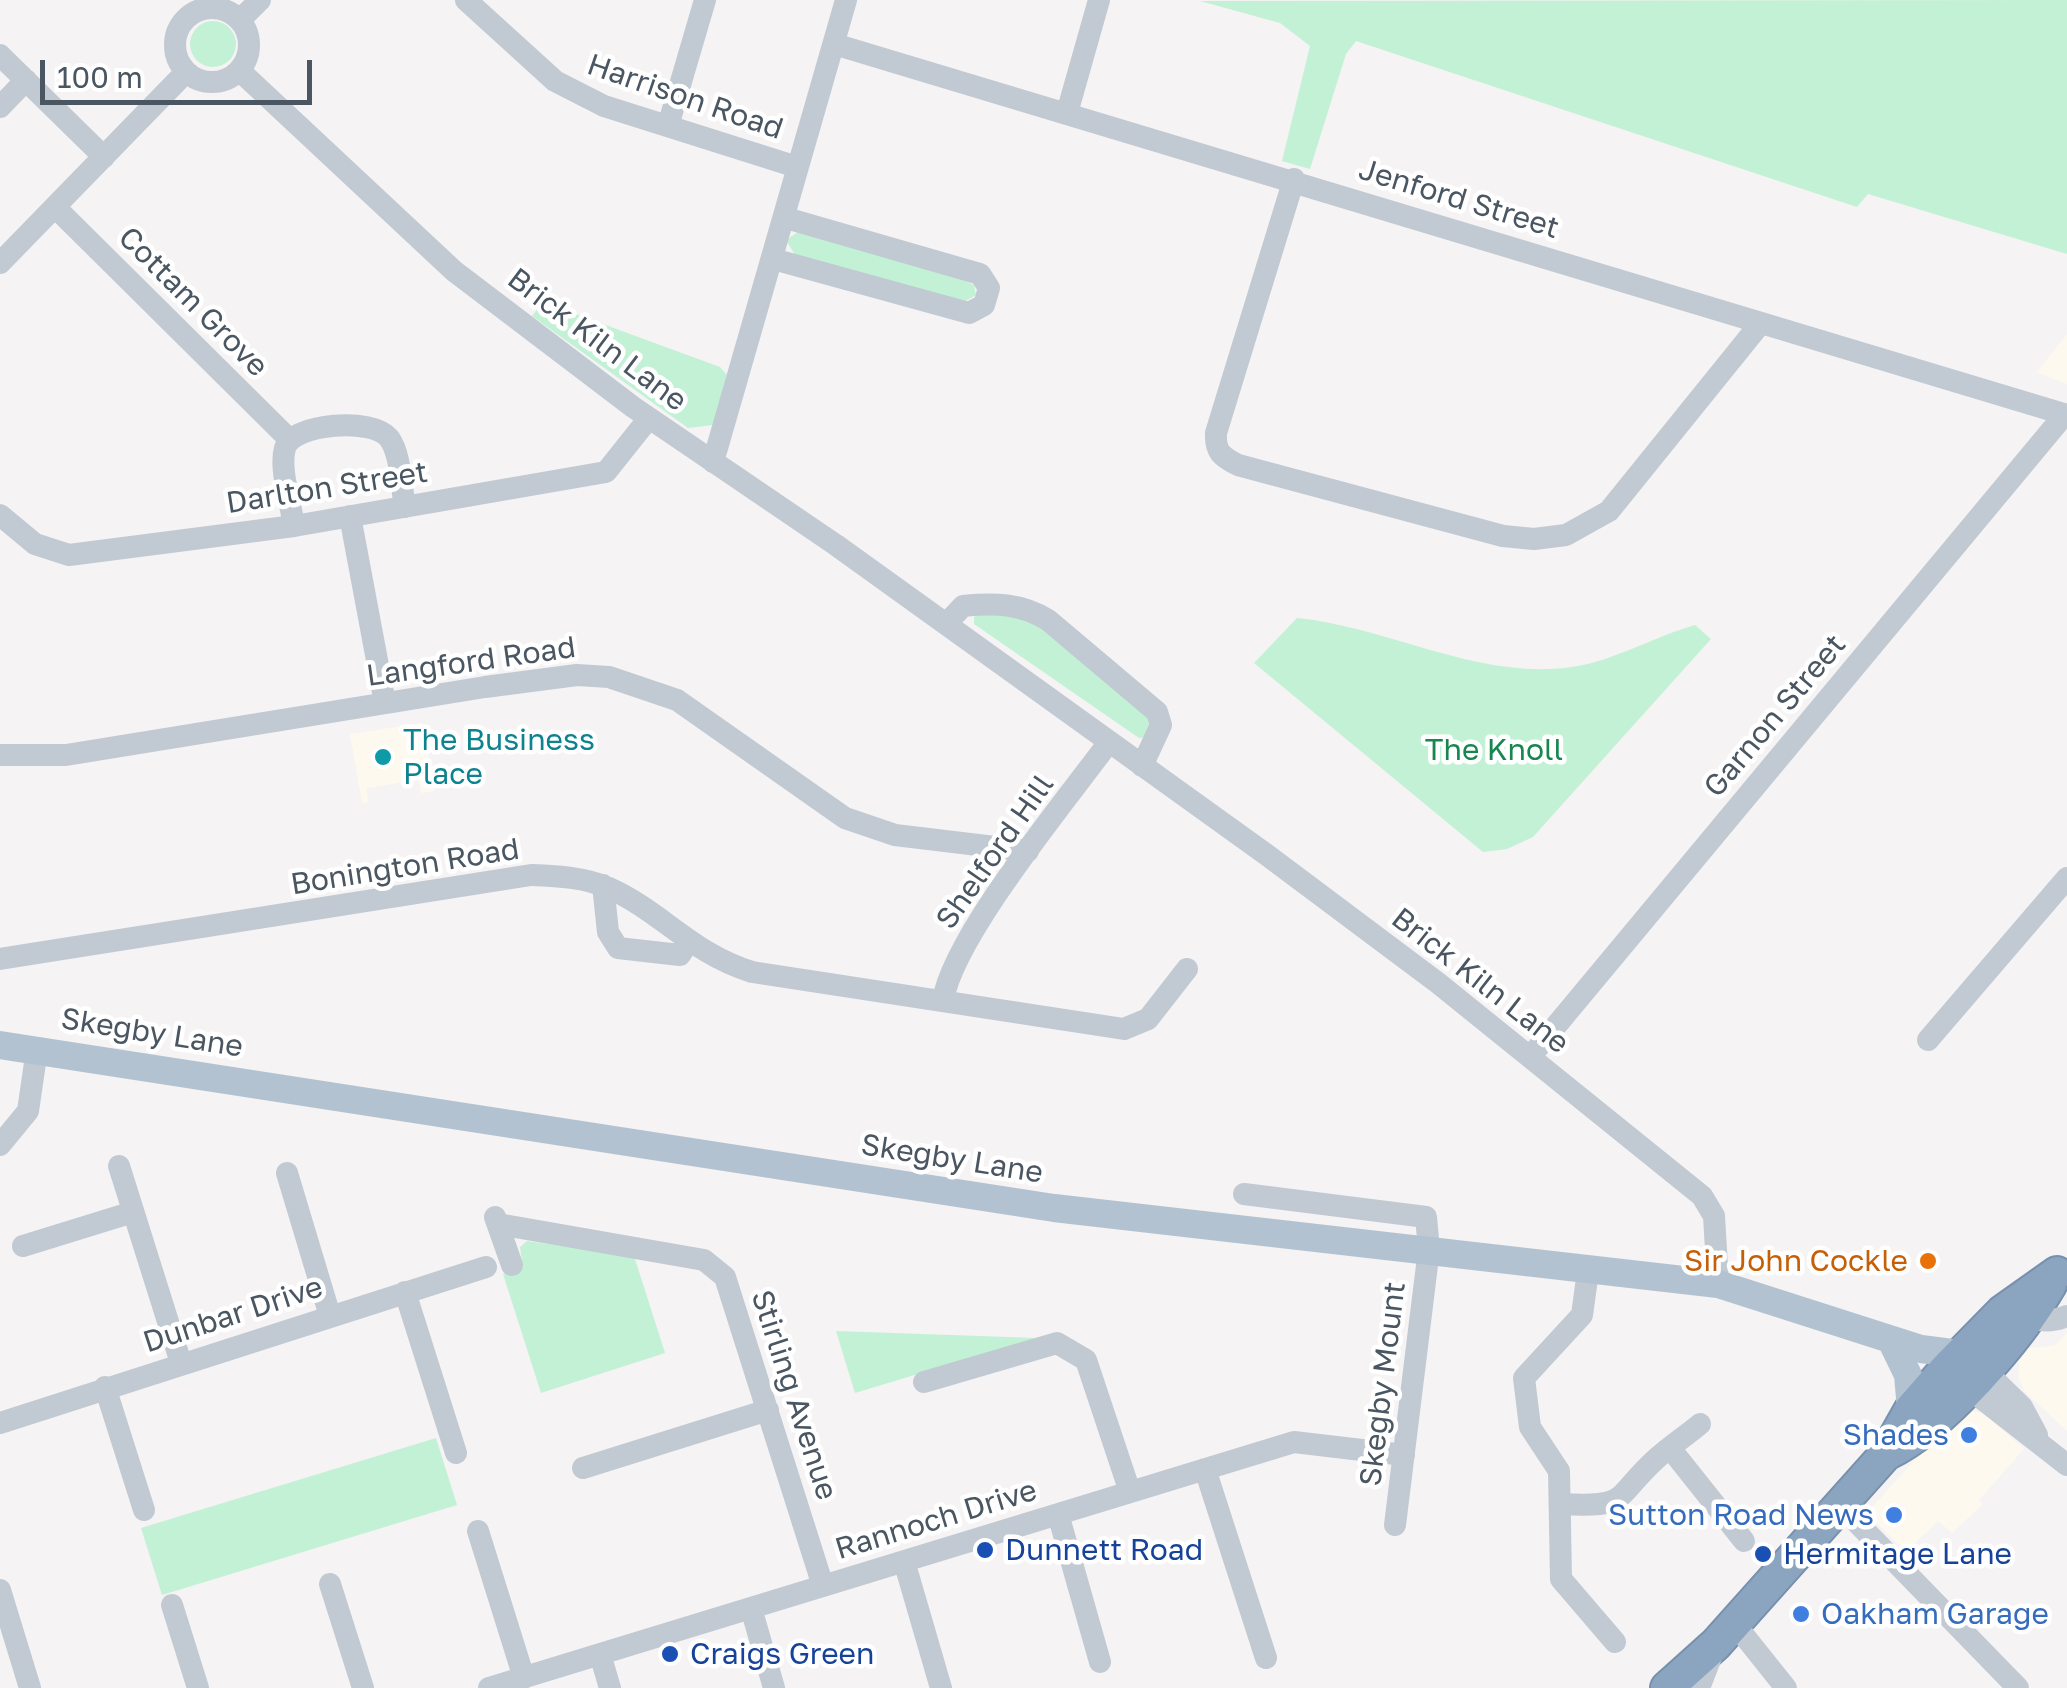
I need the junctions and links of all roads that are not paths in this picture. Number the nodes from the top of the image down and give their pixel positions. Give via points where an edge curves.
1 (171, 0) edge
2 (260, 0) edge
3 (466, 0) edge
4 (705, 0) edge
5 (846, 0) edge
6 (1100, 0) edge
7 (188, 18) junction
8 (240, 20) junction
9 (834, 44) junction
10 (0, 55) edge
11 (240, 71) junction
12 (186, 72) junction
13 (26, 80) junction
14 (0, 107) edge
15 (1067, 113) junction
16 (668, 126) junction
17 (104, 157) junction
18 (797, 168) junction
19 (1294, 179) junction
20 (55, 208) junction
21 (786, 218) junction
22 (773, 259) junction
23 (0, 264) edge
24 (1760, 324) junction
25 (2066, 414) edge
26 (649, 418) junction
27 (289, 439) junction
28 (713, 462) junction
29 (405, 506) junction
30 (0, 514) edge
31 (350, 516) junction
32 (294, 526) junction
33 (946, 624) junction
34 (386, 703) junction
35 (1109, 742) junction
36 (0, 755) edge
37 (1142, 766) junction
38 (1028, 852) junction
39 (2067, 878) edge
40 (603, 885) junction
41 (688, 944) junction
42 (0, 959) edge
43 (1186, 970) dead end
44 (943, 1001) junction
45 (1928, 1040) dead end
46 (0, 1045) edge
47 (37, 1049) junction
48 (1530, 1057) junction
49 (0, 1146) edge
50 (118, 1166) dead end
51 (287, 1173) dead end
52 (1244, 1194) dead end
53 (133, 1212) junction
54 (23, 1246) dead end
55 (1430, 1249) junction
56 (512, 1265) dead end
57 (486, 1267) dead end
58 (2062, 1267) edge
59 (1588, 1270) junction
60 (1718, 1284) junction
61 (406, 1292) junction
62 (2022, 1311) junction
63 (330, 1316) junction
64 (2067, 1316) edge
65 (1891, 1340) junction
66 (181, 1363) junction
67 (1958, 1366) junction
68 (924, 1382) dead end
69 (105, 1387) junction
70 (1910, 1409) junction
71 (768, 1410) junction
72 (0, 1423) edge
73 (1700, 1424) dead end
74 (1670, 1448) junction
75 (456, 1453) dead end
76 (1404, 1455) junction
77 (1885, 1455) junction
78 (2067, 1464) edge
79 (583, 1468) dead end
80 (1205, 1469) junction
81 (1130, 1492) junction
82 (1563, 1504) junction
83 (1839, 1504) junction
84 (144, 1510) dead end
85 (1058, 1514) junction
86 (1395, 1526) dead end
87 (478, 1532) dead end
88 (1744, 1541) dead end
89 (904, 1561) junction
90 (330, 1584) dead end
91 (823, 1586) junction
92 (0, 1590) edge
93 (172, 1605) dead end
94 (751, 1608) junction
95 (1725, 1634) junction
96 (1615, 1642) dead end
97 (600, 1654) junction
98 (1266, 1658) dead end
99 (10, 1661) edge
100 (1100, 1662) dead end
101 (524, 1678) junction
102 (30, 1688) edge
103 (198, 1688) edge
104 (362, 1688) edge
105 (490, 1688) edge
106 (610, 1688) edge
107 (774, 1688) edge
108 (941, 1688) edge
109 (1667, 1688) edge
110 (1699, 1688) edge
111 (1786, 1688) edge
112 (2018, 1688) edge

1 - 7 street
2 - 8 street
3 - 16 street, Harrison Road via 555,81 604,106
4 - 16 street
5 - 9 street
6 - 15 street
7 - 8 street via 208,8
7 - 12 street via 176,38
8 - 11 street via 250,46
9 - 15 street, Jenford Street
9 - 18 street
10 - 13 street
11 - 12 street via 213,83
11 - 26 street, Brick Kiln Lane via 454,270
12 - 17 street
13 - 14 street
13 - 17 street
15 - 19 street, Jenford Street
16 - 18 street, Harrison Road
17 - 20 street
18 - 21 street
19 - 24 street, Jenford Street
19 - 24 street via 1216,433 1222,458 1238,465 1503,536 1566,535 1608,511
20 - 23 street
20 - 27 street, Cottam Grove
21 - 22 street
21 - 22 street via 980,274 989,288 984,304 969,313
22 - 28 street
24 - 25 street, Jenford Street
25 - 48 street, Garnon Street
26 - 28 street, Brick Kiln Lane
26 - 29 street, Darlton Street via 606,472
27 - 29 street via 364,424 380,428 392,441
27 - 32 street via 283,454
28 - 33 street, Brick Kiln Lane
29 - 31 street, Darlton Street
30 - 32 street, Darlton Street via 35,544 70,555
31 - 32 street, Darlton Street
31 - 34 street
33 - 35 street, Brick Kiln Lane
33 - 37 street via 963,606 998,603 1029,608 1048,620 1157,712 1161,725
34 - 36 street, Langford Road via 66,755
34 - 38 street, Langford Road via 609,676 677,700 845,818 894,834
35 - 37 street, Brick Kiln Lane
35 - 38 street, Shelford Hill
37 - 48 street, Brick Kiln Lane
38 - 44 street, Shelford Hill via 947,975
39 - 45 street
40 - 41 street, Bonington Road
40 - 41 street via 608,932 618,948 670,956
40 - 42 street, Bonington Road via 531,875
41 - 44 street, Bonington Road via 752,972
43 - 44 street, Bonington Road via 1148,1019 1124,1029
46 - 47 main road, Skegby Lane
47 - 49 street via 28,1111
47 - 55 main road, Skegby Lane via 1054,1208
48 - 60 street, Brick Kiln Lane via 1710,1205
50 - 53 street
51 - 63 street
52 - 55 street via 1426,1217
53 - 54 street
53 - 66 street
55 - 59 main road, Skegby Lane
55 - 76 street, Skegby Mount
56 - 71 street, Stirling Avenue via 496,1220 704,1260 726,1277
57 - 61 street, Dunbar Drive
58 - 62 highway
59 - 60 main road, Skegby Lane
59 - 82 street via 1582,1315 1524,1378 1530,1427 1559,1471
60 - 65 main road, Skegby Lane
61 - 63 street, Dunbar Drive
61 - 75 street
62 - 64 street via 2054,1321
62 - 67 highway
63 - 66 street, Dunbar Drive
65 - 67 main road, Skegby Lane
65 - 70 main road via 1908,1375
66 - 69 street, Dunbar Drive
67 - 70 highway
67 - 77 highway via 1911,1442
67 - 78 street via 2022,1407 2038,1438
68 - 81 street via 1057,1343 1073,1349 1086,1360
69 - 72 street, Dunbar Drive
69 - 84 street
70 - 77 highway
71 - 79 street
71 - 91 street, Stirling Avenue
73 - 74 street
74 - 82 street via 1614,1502
74 - 88 street
76 - 80 street, Rannoch Drive via 1294,1442
76 - 86 street, Skegby Mount
77 - 83 highway
80 - 81 street, Rannoch Drive
80 - 98 street
81 - 85 street, Rannoch Drive
82 - 96 street via 1561,1579
83 - 95 highway
83 - 112 street
85 - 89 street, Rannoch Drive
85 - 100 street
87 - 101 street
89 - 91 street, Rannoch Drive
89 - 108 street
90 - 104 street
91 - 94 street, Rannoch Drive
92 - 99 street
93 - 103 street
94 - 97 street, Rannoch Drive
94 - 107 street
95 - 109 highway
95 - 110 street
95 - 111 street
97 - 101 street, Rannoch Drive
97 - 106 street
99 - 102 street
101 - 105 street, Rannoch Drive

